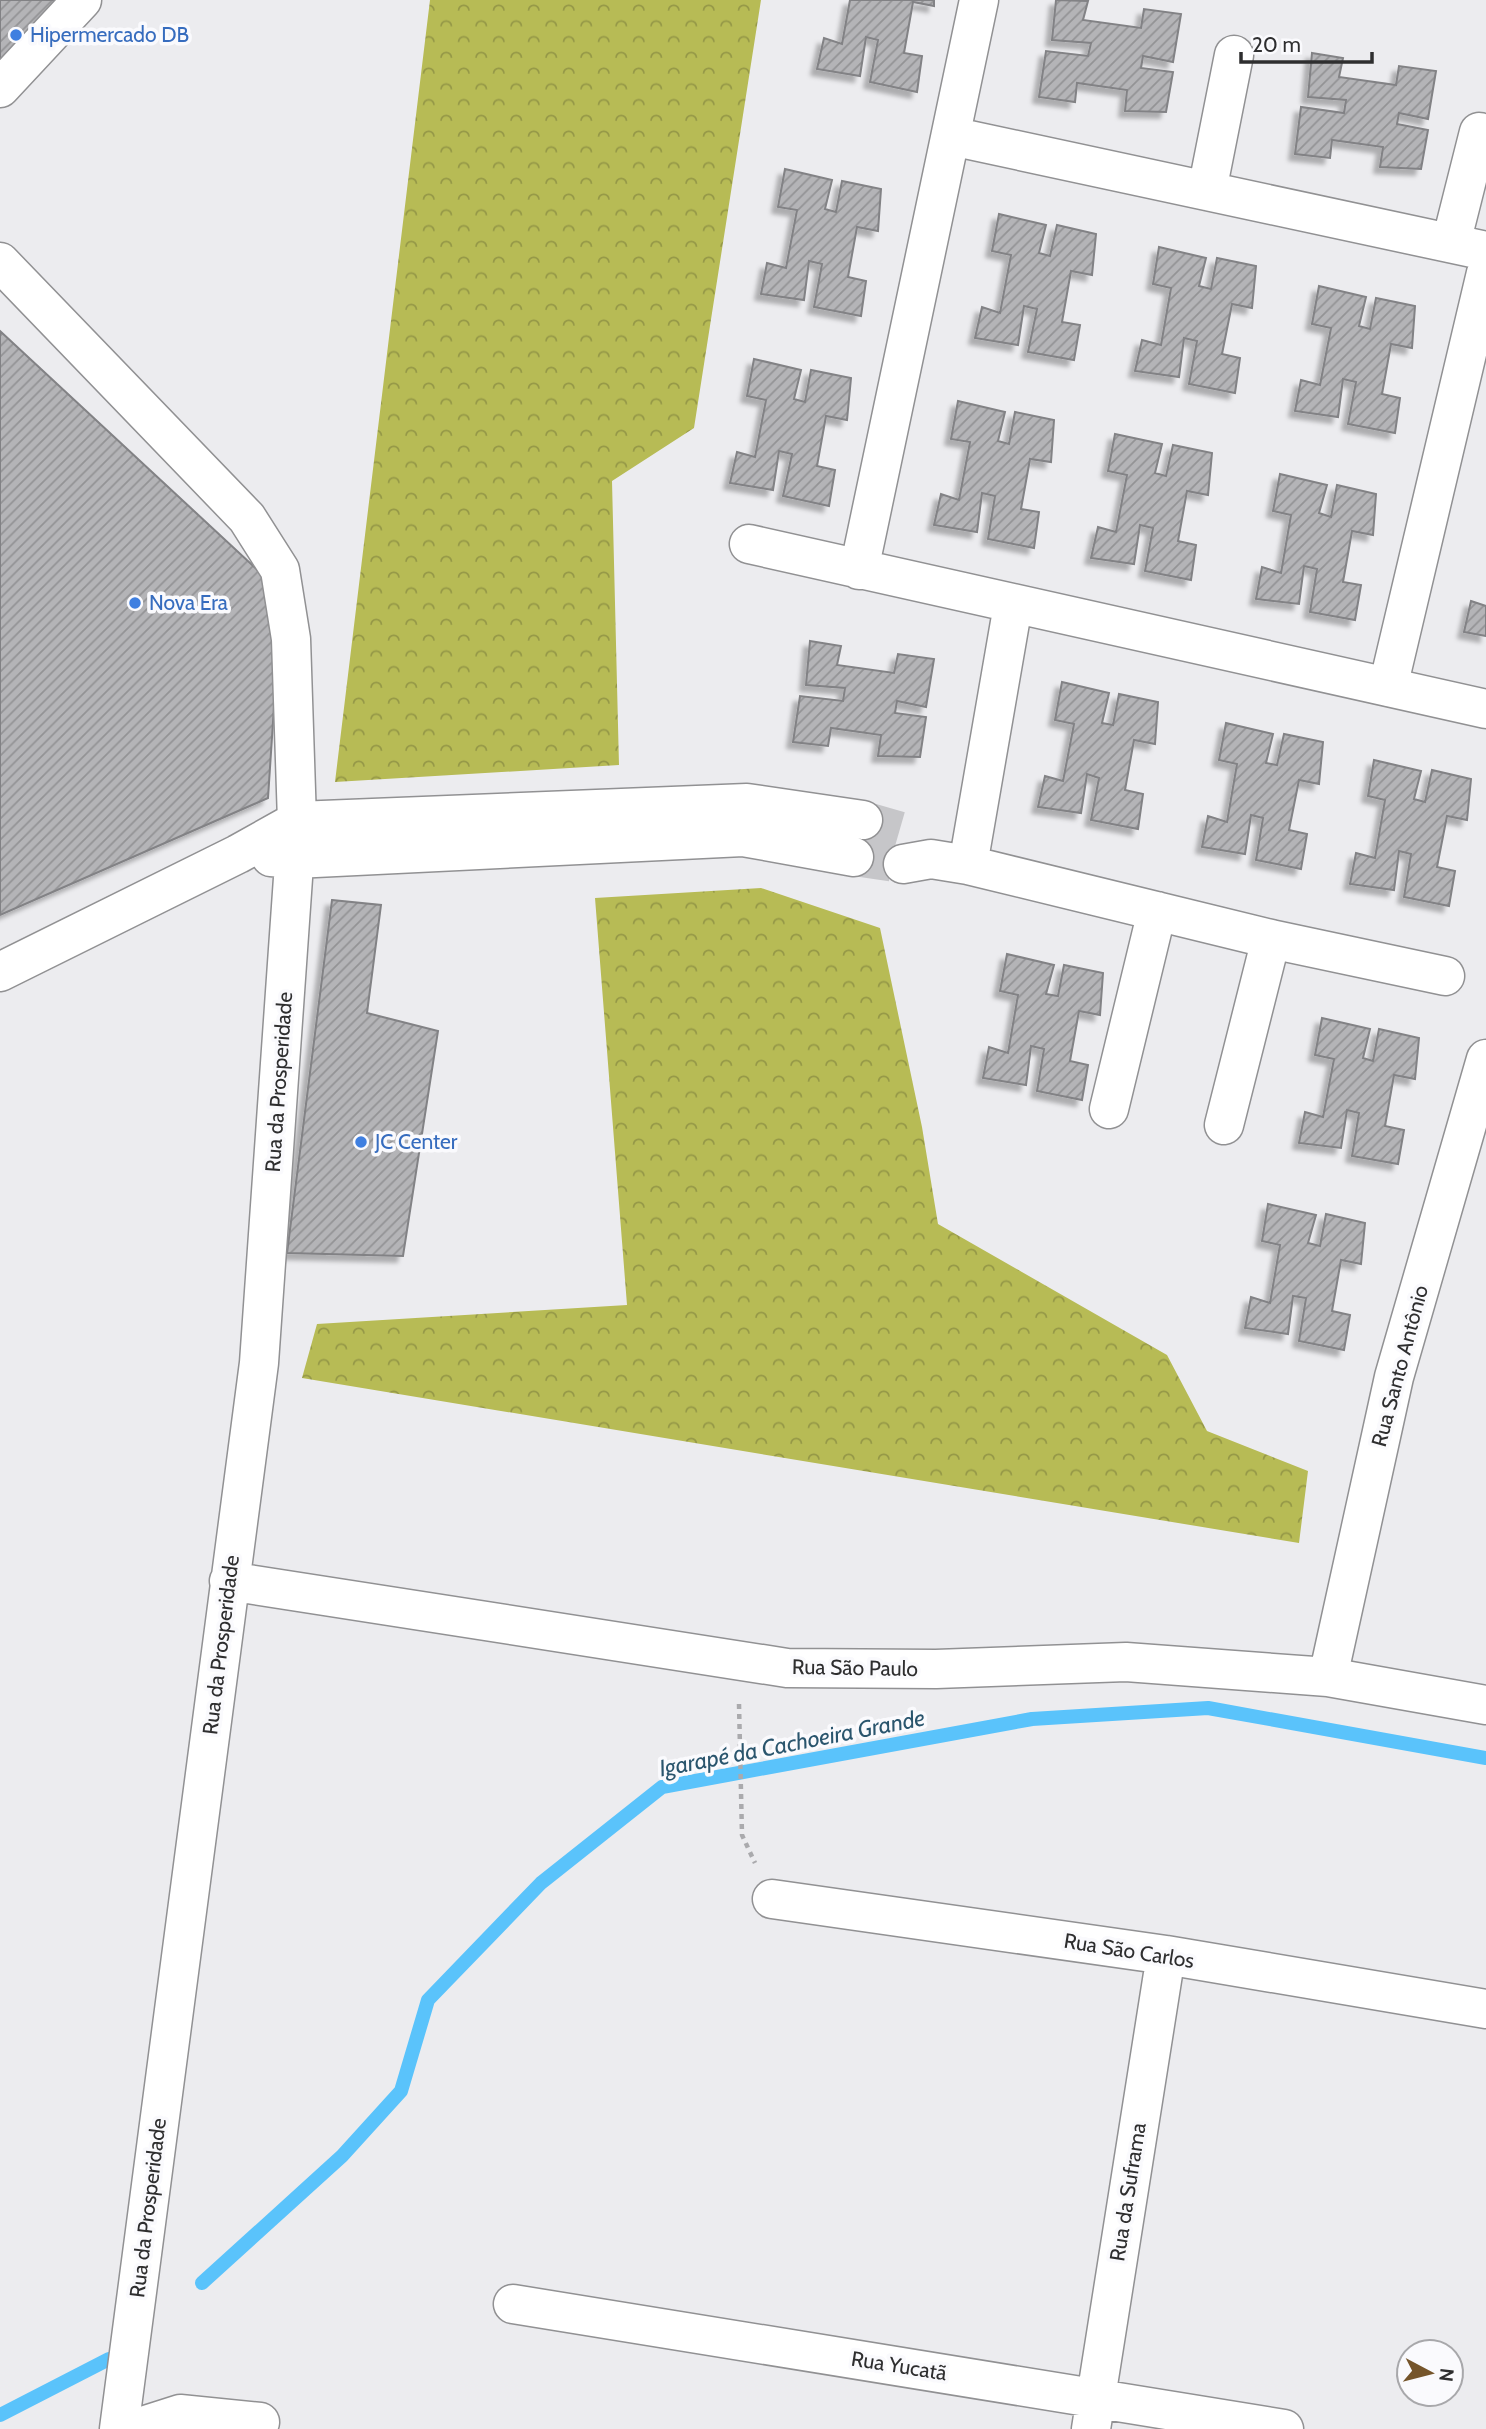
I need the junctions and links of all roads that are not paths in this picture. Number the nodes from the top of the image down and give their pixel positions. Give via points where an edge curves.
1 (82, 0) edge
2 (979, 0) edge
3 (1234, 55) dead end
4 (0, 88) edge
5 (1479, 132) dead end
6 (951, 136) junction
7 (1207, 191) junction
8 (1468, 247) edge
9 (0, 262) edge
10 (1486, 273) edge
11 (749, 544) dead end
12 (859, 570) junction
13 (1013, 606) junction
14 (1388, 687) junction
15 (1486, 709) edge
16 (745, 820) junction
17 (863, 820) tunnel mouth
18 (297, 821) junction
19 (914, 852) tunnel mouth
20 (238, 854) junction
21 (854, 857) tunnel mouth
22 (295, 859) junction
23 (968, 865) junction
24 (1157, 911) junction
25 (1271, 939) junction
26 (0, 972) edge
27 (1445, 975) dead end
28 (1486, 1059) edge
29 (1108, 1109) dead end
30 (1224, 1125) dead end
31 (229, 1581) junction
32 (1328, 1678) junction
33 (1486, 1705) edge
34 (772, 1899) dead end
35 (1166, 1955) junction
36 (1486, 2009) edge
37 (513, 2304) dead end
38 (1093, 2413) edge
39 (260, 2422) dead end
40 (124, 2423) edge
41 (1284, 2429) edge

1 - 4 street
2 - 6 street
3 - 7 street
5 - 8 street
6 - 7 street
6 - 12 street
7 - 8 street
9 - 18 street, Rua da Prosperidade via 247,518 280,570 292,639
10 - 14 street
11 - 12 street
12 - 13 street
13 - 14 street
13 - 23 street
14 - 15 street
16 - 17 street
16 - 18 street
16 - 21 street
16 - 22 street
18 - 20 street
18 - 22 street, Rua da Prosperidade
19 - 23 street
20 - 22 street
20 - 26 street
22 - 31 street, Rua da Prosperidade via 259,1363
23 - 24 street
24 - 25 street
24 - 29 street
25 - 27 street
25 - 30 street
28 - 32 street, Rua Santo Antônio via 1394,1377
31 - 32 street, Rua São Paulo via 787,1668 936,1669 1126,1662
31 - 40 street, Rua da Prosperidade
32 - 33 street, Rua São Paulo
34 - 35 street, Rua São Carlos
35 - 36 street, Rua São Carlos
35 - 38 street, Rua da Suframa
37 - 38 street, Rua Yucatã
38 - 41 street, Rua Yucatã
39 - 40 street via 180,2414

